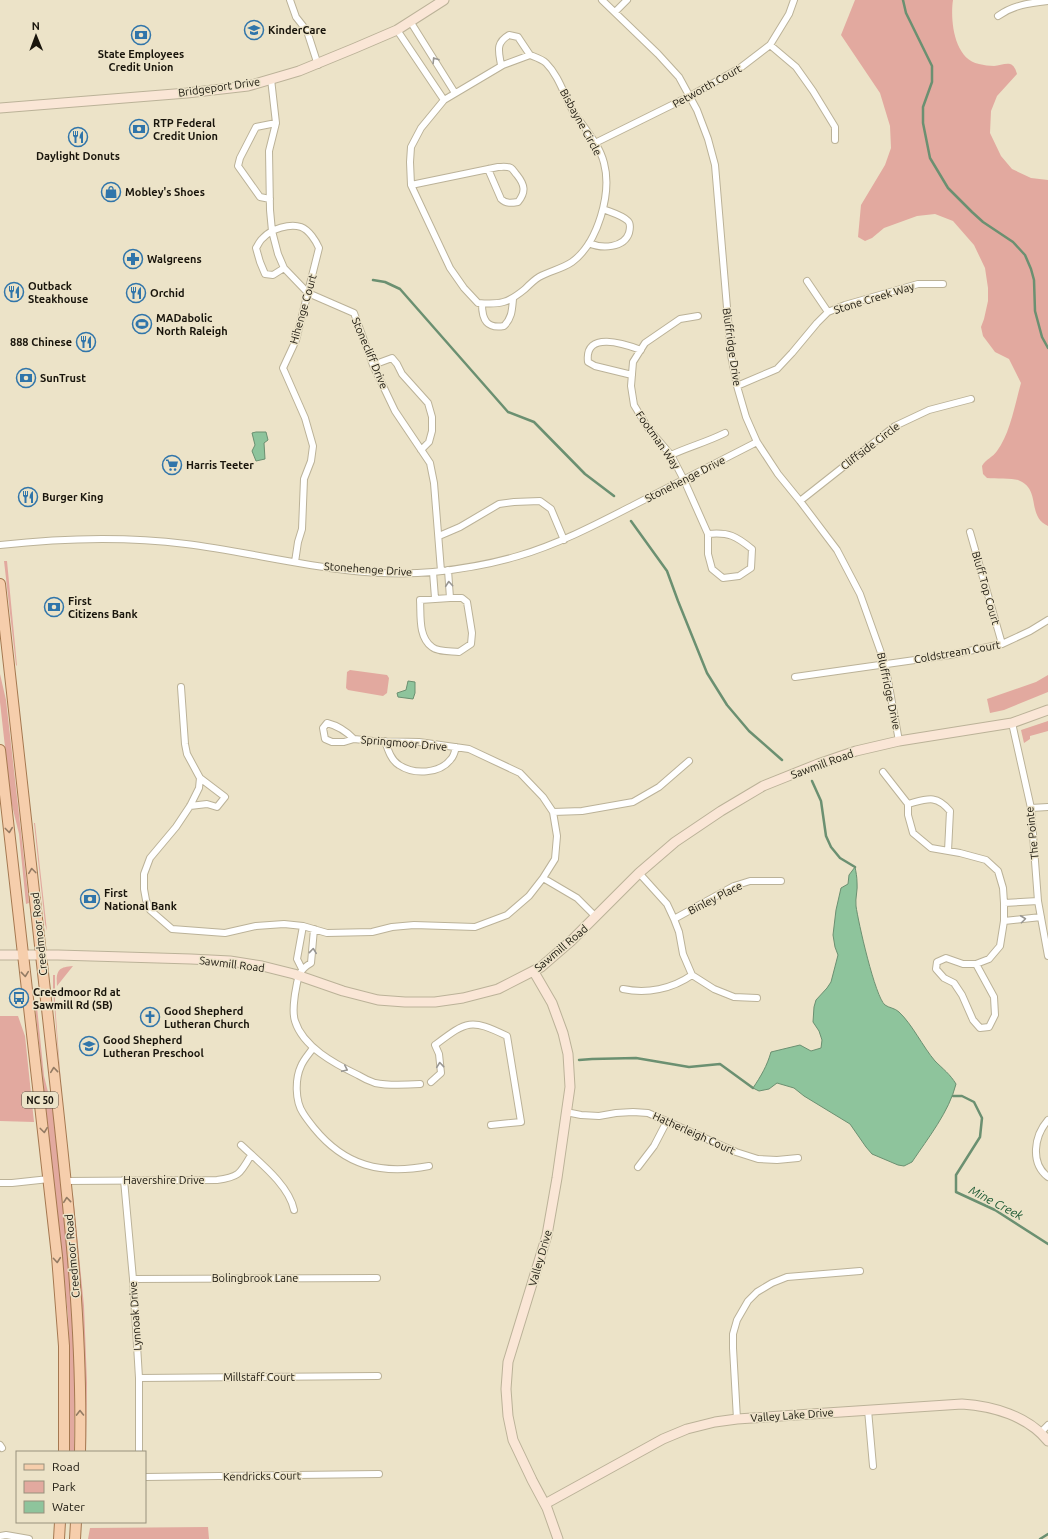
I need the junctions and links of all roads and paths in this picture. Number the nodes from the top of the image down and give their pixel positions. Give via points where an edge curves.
1 (290, 0) edge
2 (444, 0) edge
3 (602, 0) edge
4 (627, 0) edge
5 (794, 0) edge
6 (1048, 1) edge
7 (615, 12) junction
8 (998, 16) dead end
9 (410, 21) junction
10 (397, 30) junction
11 (770, 45) junction
12 (530, 55) junction
13 (318, 65) junction
14 (501, 66) junction
15 (271, 79) junction
16 (455, 93) junction
17 (690, 96) junction
18 (444, 100) junction
19 (0, 108) edge
20 (276, 123) junction
21 (834, 140) dead end
22 (595, 143) junction
23 (488, 169) junction
24 (411, 185) junction
25 (270, 199) junction
26 (602, 209) junction
27 (272, 231) junction
28 (589, 242) junction
29 (284, 268) junction
30 (807, 281) dead end
31 (943, 284) dead end
32 (308, 293) junction
33 (513, 299) junction
34 (482, 304) junction
35 (828, 312) junction
36 (698, 316) dead end
37 (641, 350) junction
38 (372, 365) junction
39 (632, 375) junction
40 (736, 386) junction
41 (971, 399) dead end
42 (725, 433) dead end
43 (757, 442) junction
44 (421, 450) junction
45 (671, 455) junction
46 (684, 480) junction
47 (800, 501) junction
48 (970, 532) dead end
49 (708, 534) junction
50 (439, 536) junction
51 (564, 540) junction
52 (0, 545) edge
53 (295, 562) junction
54 (444, 570) junction
55 (433, 572) junction
56 (0, 584) edge
57 (435, 598) junction
58 (450, 598) junction
59 (1048, 620) edge
60 (1002, 644) junction
61 (885, 664) junction
62 (795, 677) dead end
63 (181, 687) dead end
64 (1048, 710) edge
65 (1012, 723) junction
66 (354, 738) junction
67 (385, 741) junction
68 (899, 741) junction
69 (456, 747) junction
70 (0, 750) edge
71 (689, 761) dead end
72 (883, 772) dead end
73 (200, 778) junction
74 (908, 804) junction
75 (190, 806) junction
76 (1048, 807) edge
77 (1031, 808) junction
78 (553, 812) junction
79 (948, 851) junction
80 (639, 873) junction
81 (543, 878) junction
82 (781, 881) dead end
83 (1038, 901) junction
84 (1004, 903) junction
85 (596, 917) junction
86 (1041, 917) junction
87 (674, 919) junction
88 (1004, 921) junction
89 (303, 926) junction
90 (314, 928) junction
91 (1047, 945) edge
92 (42, 954) junction
93 (0, 955) edge
94 (23, 955) junction
95 (1048, 956) edge
96 (976, 964) junction
97 (534, 972) junction
98 (300, 973) junction
99 (692, 975) junction
100 (623, 989) dead end
101 (757, 998) dead end
102 (312, 1048) junction
103 (432, 1082) dead end
104 (420, 1084) dead end
105 (566, 1112) junction
106 (1048, 1120) edge
107 (666, 1121) junction
108 (491, 1125) dead end
109 (241, 1145) dead end
110 (251, 1155) junction
111 (798, 1158) dead end
112 (429, 1166) dead end
113 (638, 1167) dead end
114 (1048, 1177) edge
115 (50, 1179) junction
116 (124, 1180) junction
117 (65, 1181) junction
118 (0, 1183) edge
119 (294, 1210) dead end
120 (860, 1272) dead end
121 (376, 1278) dead end
122 (133, 1279) junction
123 (378, 1376) dead end
124 (139, 1378) junction
125 (868, 1410) junction
126 (737, 1419) junction
127 (1048, 1425) edge
128 (1040, 1432) junction
129 (1048, 1441) edge
130 (64, 1451) edge
131 (80, 1451) edge
132 (139, 1451) edge
133 (873, 1466) dead end
134 (380, 1474) dead end
135 (146, 1477) edge
136 (545, 1504) junction
137 (60, 1523) edge
138 (76, 1523) edge
139 (0, 1536) edge
140 (29, 1539) edge
141 (59, 1539) edge
142 (75, 1539) edge
143 (558, 1539) edge

1 - 13 street via 296,17 307,31
2 - 9 street, Bridgeport Drive
3 - 7 street, Bluffridge Drive
4 - 7 street
5 - 11 street, Petworth Court via 789,14
6 - 8 street via 1019,6
7 - 17 street, Bluffridge Drive via 658,54
9 - 10 street, Bridgeport Drive
16 -> 9 street
10 - 13 street, Bridgeport Drive
10 - 18 street
11 - 17 street, Petworth Court via 740,68
11 - 21 street via 796,67 809,85 835,127
12 - 14 street
12 - 14 street via 518,38 509,35 502,39 499,45
12 - 22 street, Bisbayne Circle via 546,62 559,81 581,125
13 - 15 street, Bridgeport Drive
14 - 16 street
15 - 19 street, Bridgeport Drive via 248,86 187,93
15 - 20 street, Stonecliff Drive
16 - 18 street
17 - 22 street, Petworth Court
17 - 40 street, Bluffridge Drive via 708,139 714,165
18 - 24 street via 421,128 411,147
20 - 25 street, Stonecliff Drive via 269,151
20 - 25 street via 256,127 238,166 260,197
22 - 26 street, Bisbayne Circle via 604,162
23 - 23 street via 512,168 524,187 523,196 518,202 508,203 501,200
23 - 24 street
24 - 34 street via 450,268 464,288
25 - 27 street, Stonecliff Drive
26 - 28 street, Bisbayne Circle via 602,215
26 - 28 street via 628,221 631,229 627,238 620,244 605,247
27 - 29 street, Stonecliff Drive
27 - 29 street via 256,248 260,262 265,274 273,275
27 - 32 street, Hihenge Court via 287,226 301,227 314,238 320,248
28 - 33 street, Bisbayne Circle via 572,262 538,277
29 - 32 street, Stonecliff Drive
30 - 35 street
31 - 35 street, Stone Creek Way via 918,284
32 - 38 street, Stonecliff Drive via 354,313
32 - 53 street, Hihenge Court via 296,340 282,368 305,418 313,446 311,461 304,479 302,530
33 - 34 street, Bisbayne Circle via 496,304
33 - 34 street via 510,320 504,326 496,328 482,317
35 - 40 street, Stone Creek Way via 777,369
36 - 37 street, Footman Way via 680,319 645,343
37 - 39 street, Footman Way via 633,362
37 - 39 street via 610,341 590,348 588,362
38 - 44 street, Stonecliff Drive via 396,411
38 - 44 street via 392,358 406,379 428,403 432,431 429,442
39 - 45 street, Footman Way via 634,405 648,428
40 - 43 street, Bluffridge Drive
41 - 47 street, Cliffside Circle via 929,410 895,426
42 - 45 street
43 - 46 street, Stonehenge Drive
43 - 47 street, Bluffridge Drive
44 - 50 street, Stonecliff Drive via 430,463
45 - 46 street, Footman Way
46 - 49 street, Footman Way
46 - 51 street, Stonehenge Drive
47 - 61 street, Bluffridge Drive via 837,550 860,594
48 - 60 street, Bluff Top Court
49 - 49 street via 723,533 738,538 752,549 751,568 739,576 723,578 712,569 708,554
50 - 51 street via 499,504 540,501 551,509
50 - 54 street, Stonecliff Drive
51 - 54 street, Stonehenge Drive via 499,561
52 - 53 street, Stonehenge Drive via 77,539 142,540 192,545
53 - 55 street, Stonehenge Drive via 355,570
54 - 55 street, Stonehenge Drive
58 -> 54 street, Stonecliff Drive
55 - 57 street
92 -> 56 main road, Creedmoor Road / NC 50
57 - 58 street
57 - 58 street via 420,600 422,636 432,647 459,652 471,644 472,633 467,602 462,598
59 - 60 street, Coldstream Court
60 - 61 street, Coldstream Court
61 - 62 street, Coldstream Court
61 - 68 street, Bluffridge Drive
63 - 73 street via 187,754
64 - 65 street, Sawmill Road
65 - 68 street, Sawmill Road
65 - 77 street, The Pointe
66 - 66 street via 335,725 327,723 323,728 325,739 332,742 344,742
66 - 67 street, Springmoor Drive
67 - 69 street, Springmoor Drive
67 - 69 street via 391,757 398,765 421,773 443,766 452,759
68 - 80 street, Sawmill Road via 856,751 763,786 721,810 675,842
69 - 78 street, Springmoor Drive via 469,749 520,773 543,797
70 -> 94 main road, Creedmoor Road / NC 50
71 - 78 street via 659,787 633,802 582,811
72 - 74 street
73 - 75 street, Springmoor Drive via 199,788
73 - 75 street via 225,797 216,807 207,804
74 - 79 street via 913,833 932,848
74 - 79 street via 929,799 943,802 950,811
75 - 89 street, Springmoor Drive via 150,858 144,874 144,889 150,910 172,929 225,933 256,926
76 - 77 street
77 - 83 street, The Pointe
78 - 81 street, Springmoor Drive via 557,836 555,859
79 - 84 street via 986,860 998,872
80 - 85 street, Sawmill Road
80 - 87 street via 667,904
81 - 85 street via 577,898
81 - 90 street, Springmoor Drive via 529,896 507,915 475,927 414,925 372,932 327,933
82 - 87 street, Binley Place via 750,881 734,886
83 - 84 street
83 - 86 street, The Pointe
84 - 88 street
85 - 97 street, Sawmill Road
88 -> 86 street
86 - 91 street, The Pointe
87 - 99 street via 683,954
88 - 96 street via 1000,946 989,959
89 - 90 street, Springmoor Drive
89 - 98 street via 297,959
98 -> 90 street via 311,963
91 - 95 street, The Pointe
92 - 94 street, Sawmill Road
92 - 98 street, Sawmill Road via 191,958 230,961
117 -> 92 main road, Creedmoor Road / NC 50
93 - 94 street, Sawmill Road
94 -> 115 main road, Creedmoor Road / NC 50
96 - 96 street via 994,997 995,1015 989,1027 984,1028 980,1028 973,1020 954,983 944,978 936,969 937,962 946,958 964,964
97 - 98 street, Sawmill Road via 498,989 435,1002 378,1000 343,991
97 - 105 street, Valley Drive via 557,1015 568,1054 570,1087
98 - 102 street via 293,1009 295,1022
99 - 100 street via 678,984 653,990 636,992
99 - 101 street via 714,989 734,997
102 -> 104 street via 339,1066 374,1082
102 - 112 street via 300,1067 296,1088 302,1112 330,1146 350,1160 365,1165 390,1169
103 -> 108 street via 441,1073 439,1054 435,1045 464,1025 479,1024 508,1036 521,1122
105 - 107 street, Hatherleigh Court via 599,1116 616,1112 648,1113
105 - 136 street, Valley Drive via 547,1236 508,1362 506,1389 513,1440
106 - 114 street via 1038,1137 1036,1154 1038,1164
107 - 111 street, Hatherleigh Court via 758,1159
107 - 113 street via 654,1146
109 - 110 street
110 - 116 street, Havershire Drive via 241,1173 232,1178
110 - 119 street via 282,1185 292,1201
115 - 118 street
115 -> 130 main road, Creedmoor Road / NC 50 via 64,1346
116 - 117 street, Havershire Drive
116 - 122 street, Lynnoak Drive
131 -> 117 main road, Creedmoor Road / NC 50 via 77,1296
120 - 126 street via 787,1277 757,1292 748,1301 737,1320 733,1334
121 - 122 street, Bolingbrook Lane
122 - 124 street, Lynnoak Drive
123 - 124 street, Millstaff Court
124 - 132 street, Lynnoak Drive
125 - 126 street, Valley Lake Drive
125 - 128 street, Valley Lake Drive via 953,1404 976,1405 1014,1416
125 - 133 street
126 - 136 street, Valley Lake Drive via 687,1429 663,1439
127 - 128 street
128 - 129 street, Valley Lake Drive
134 - 135 street, Kendricks Court
136 - 143 street, Valley Drive
137 - 141 main road
138 - 142 main road
139 - 140 street

